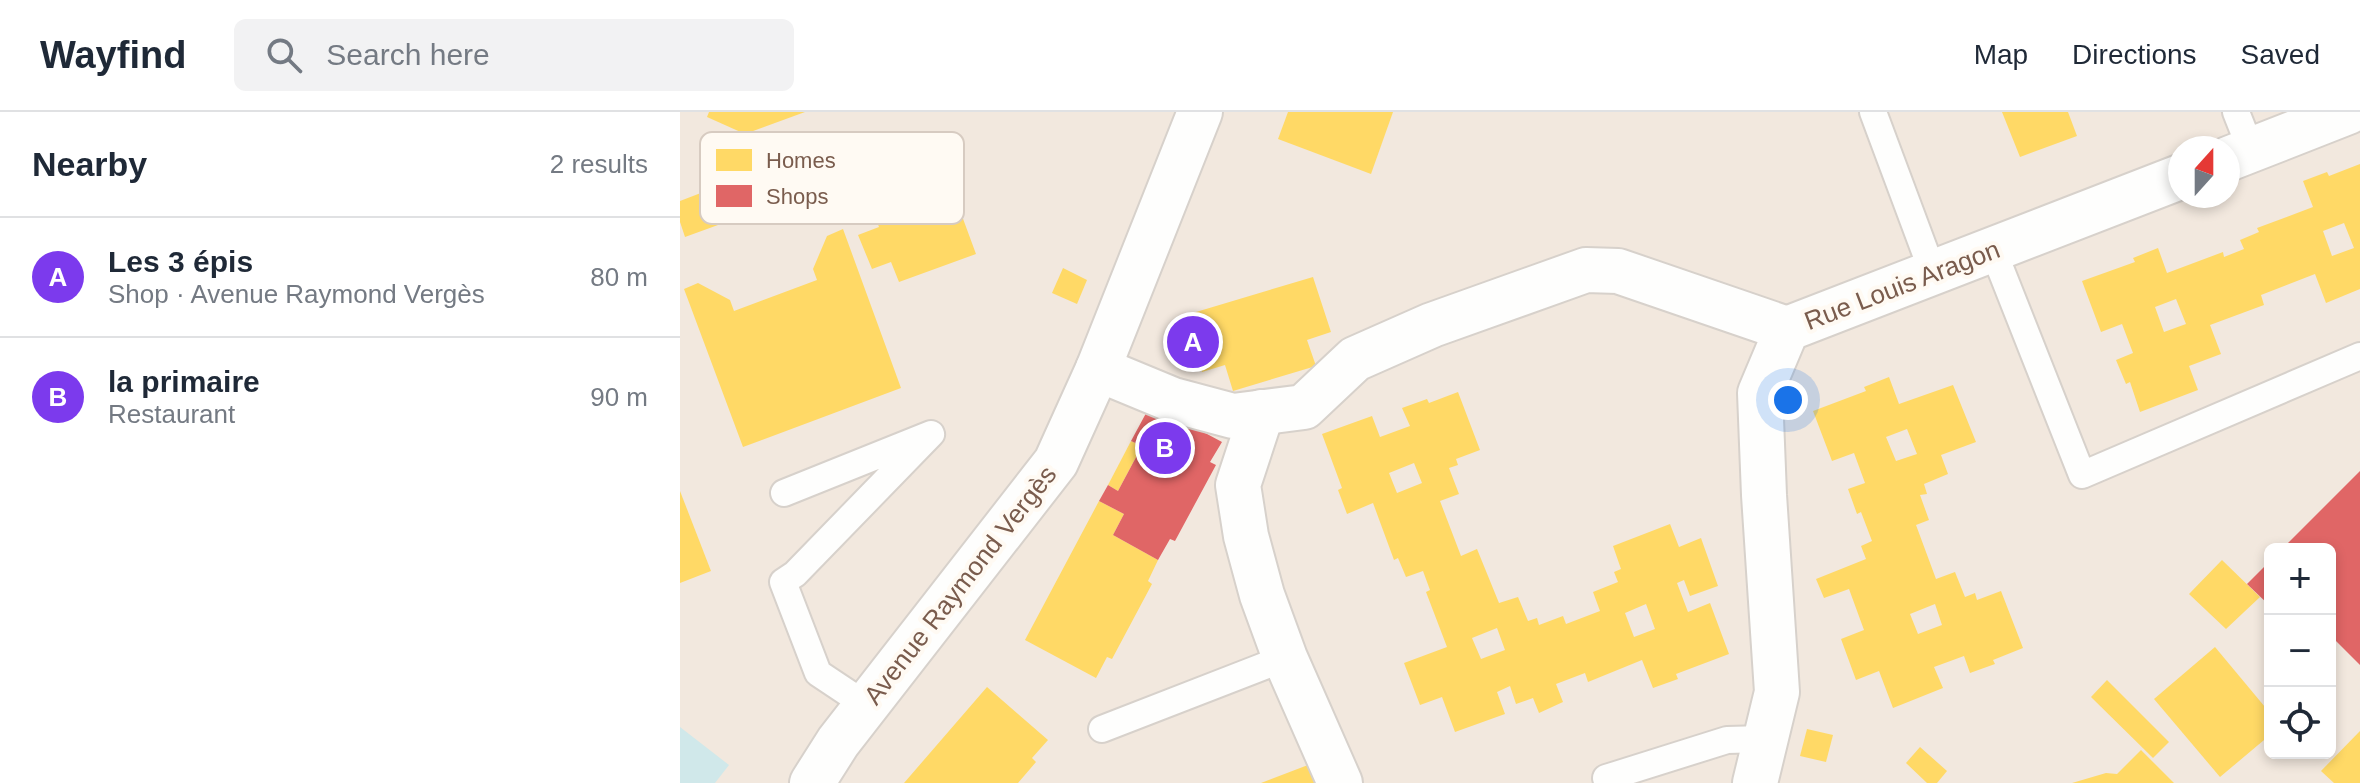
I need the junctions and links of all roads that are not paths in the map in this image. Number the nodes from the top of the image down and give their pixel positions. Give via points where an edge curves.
1 (1200, 112) edge
2 (1873, 112) edge
3 (2348, 112) edge
4 (2240, 139) edge
5 (2168, 182) edge
6 (1993, 250) junction
7 (1933, 273) junction
8 (1787, 329) junction
9 (2360, 356) edge
10 (1098, 369) junction
11 (1262, 412) junction
12 (784, 493) dead end
13 (1285, 658) junction
14 (866, 705) junction
15 (1102, 729) dead end
16 (1765, 739) junction
17 (1606, 778) dead end
18 (812, 783) edge
19 (1340, 783) edge
20 (1755, 783) edge

1 - 10 street, Avenue Raymond Vergès
2 - 7 lane
3 - 4 street
5 - 6 street, Rue Louis Aragon
6 - 7 street, Rue Louis Aragon
6 - 9 lane via 2082,475
7 - 8 street, Rue Louis Aragon
8 - 11 street via 1618,271 1586,270 1432,325 1355,359 1304,407
8 - 16 street, Rue Louis Aragon via 1760,393 1777,692
10 - 11 street via 1173,400 1233,416
10 - 14 street, Avenue Raymond Vergès via 1056,462
11 - 13 street via 1238,485 1262,595
12 - 14 lane via 931,434 783,582 818,673
13 - 15 lane
13 - 19 street
14 - 18 street, Avenue Raymond Vergès
16 - 17 lane via 1727,740
16 - 20 street, Rue Louis Aragon

